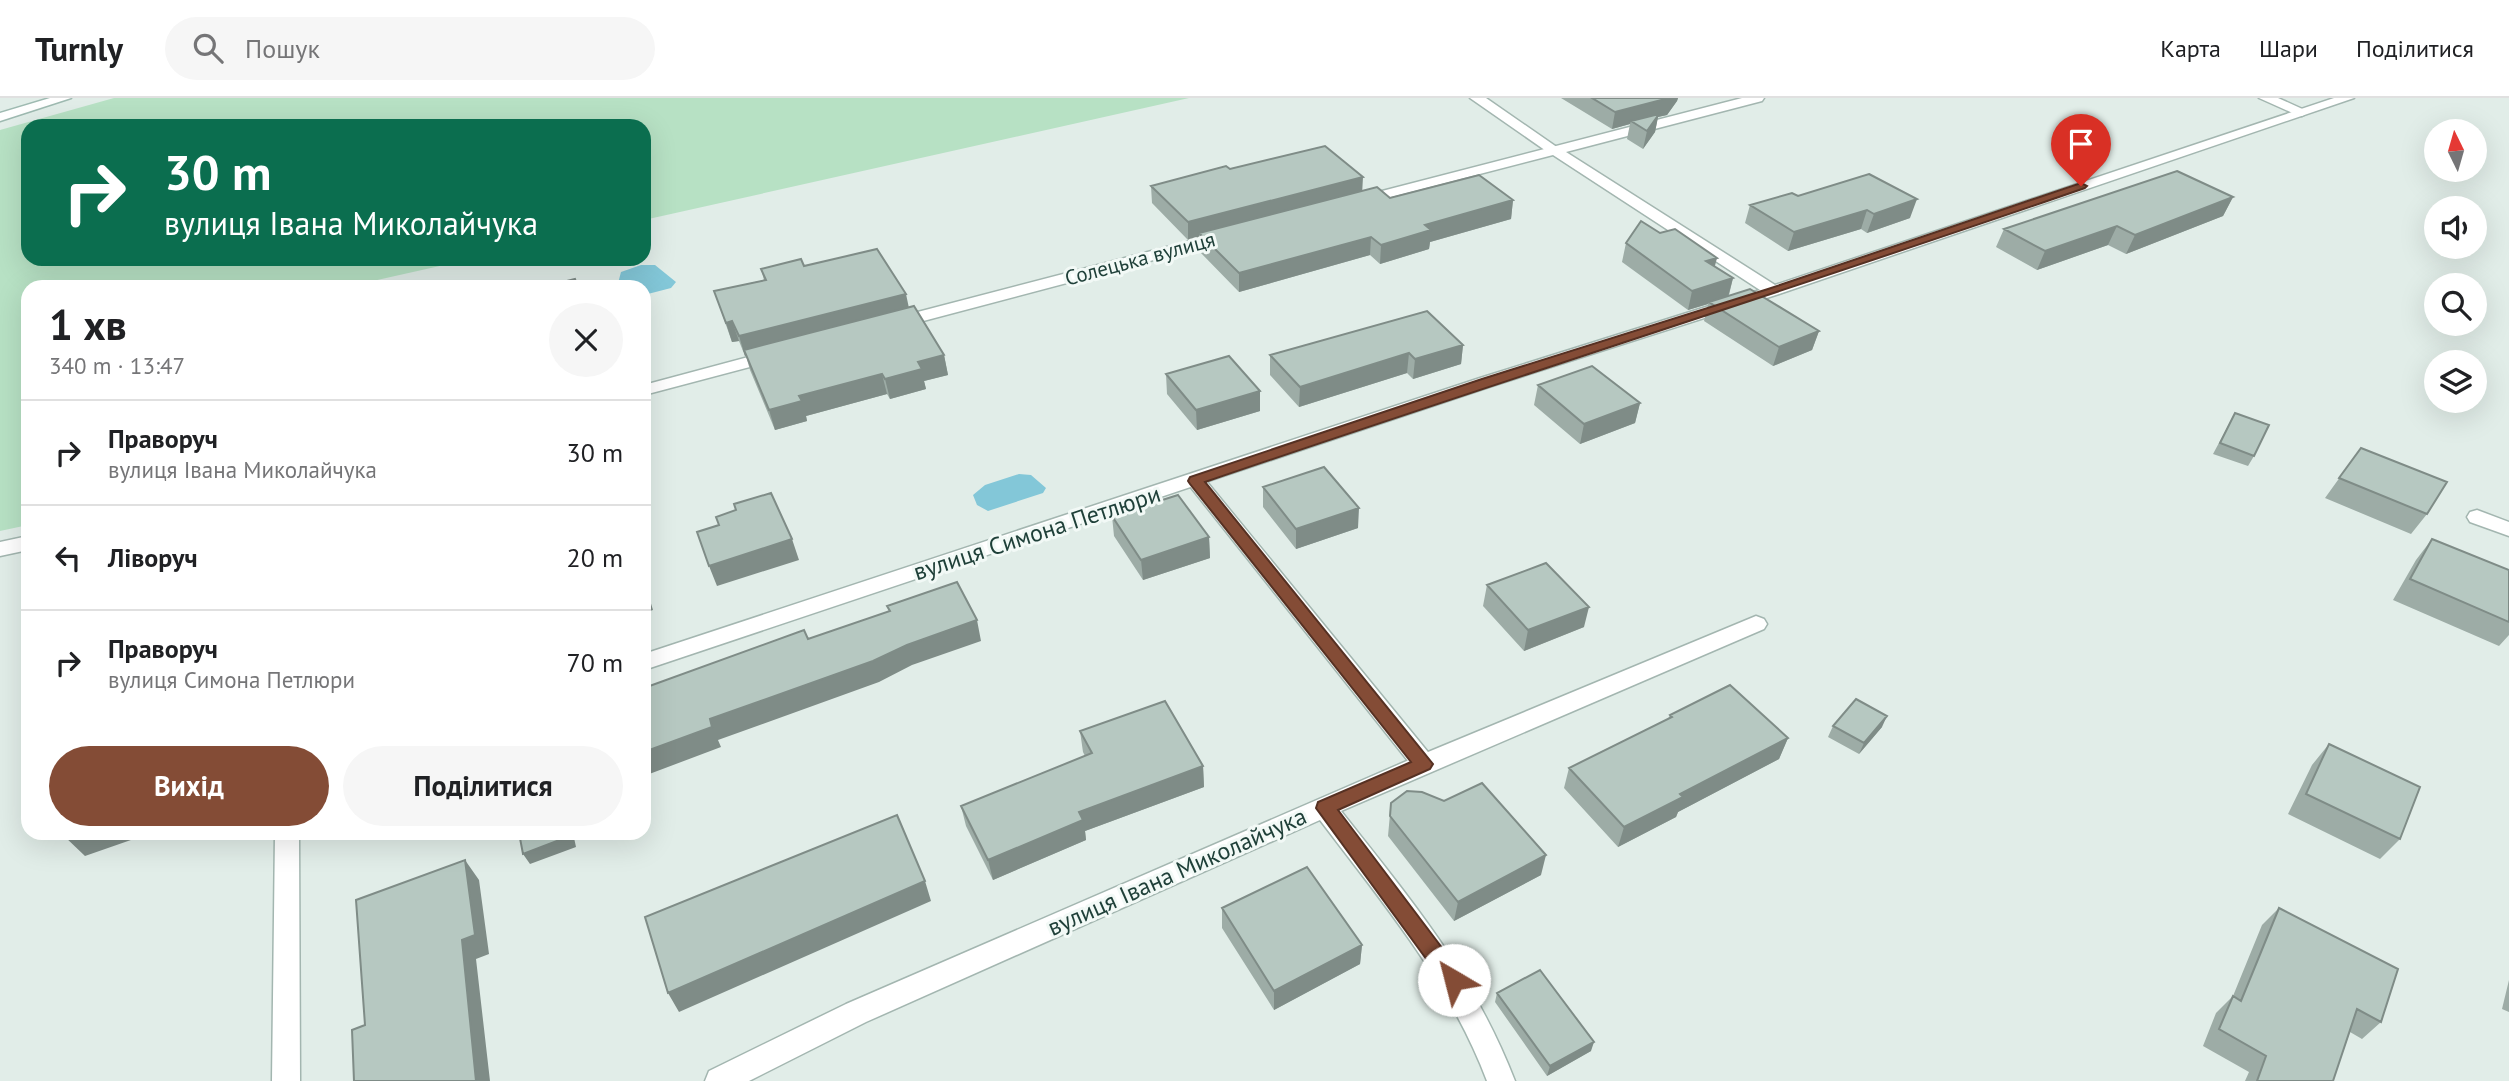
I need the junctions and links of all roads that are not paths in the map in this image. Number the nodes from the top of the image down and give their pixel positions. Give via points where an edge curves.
1 (44, 98) edge
2 (64, 98) edge
3 (1476, 98) edge
4 (1757, 98) edge
5 (2266, 98) edge
6 (2347, 98) edge
7 (0, 107) edge
8 (2302, 112) junction
9 (0, 117) edge
10 (1554, 150) junction
11 (1340, 206) edge
12 (1247, 231) edge
13 (1773, 291) junction
14 (872, 330) edge
15 (791, 351) edge
16 (651, 388) edge
17 (1196, 481) junction
18 (2477, 517) dead end
19 (2509, 529) edge
20 (21, 544) edge
21 (0, 549) edge
22 (1756, 624) dead end
23 (651, 660) edge
24 (1424, 764) junction
25 (1325, 808) junction
26 (287, 840) edge
27 (286, 1081) edge
28 (719, 1081) edge
29 (1501, 1081) edge

1 - 7 street
2 - 9 street
3 - 10 street
4 - 10 street
5 - 8 street
6 - 8 street, вулиця Симона Петлюри
8 - 13 street, вулиця Симона Петлюри
10 - 11 street
10 - 13 street
12 - 14 street, Солецька вулиця
13 - 17 street, вулиця Симона Петлюри
15 - 16 street
17 - 23 street, вулиця Симона Петлюри
17 - 24 street
18 - 19 street
20 - 21 street
22 - 24 street, вулиця Івана Миколайчука
24 - 25 street, вулиця Івана Миколайчука
25 - 28 street, вулиця Івана Миколайчука via 856,1013
25 - 29 street via 1454,980 1493,1055
26 - 27 street

